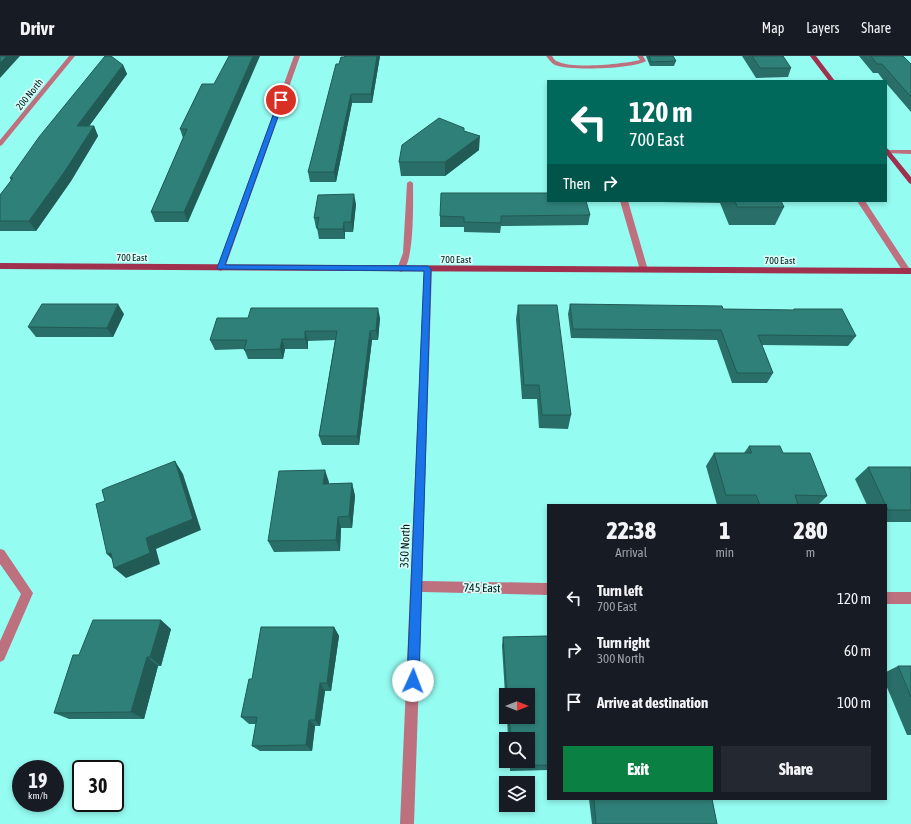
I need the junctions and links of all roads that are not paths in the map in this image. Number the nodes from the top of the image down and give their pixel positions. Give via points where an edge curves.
1 (72, 56) edge
2 (297, 56) edge
3 (549, 56) edge
4 (640, 56) edge
5 (813, 56) edge
6 (831, 80) edge
7 (0, 144) edge
8 (887, 151) edge
9 (911, 152) edge
10 (911, 182) edge
11 (410, 183) dead end
12 (624, 202) edge
13 (861, 202) edge
14 (0, 266) edge
15 (221, 268) junction
16 (401, 269) junction
17 (428, 269) junction
18 (644, 270) junction
19 (909, 271) edge
20 (0, 554) edge
21 (417, 586) junction
22 (547, 589) edge
23 (887, 598) edge
24 (911, 598) edge
25 (0, 656) edge
26 (407, 824) edge

1 - 7 street, 200 North
2 - 15 street
3 - 4 street via 556,64 567,66 632,65 643,61
5 - 6 street
8 - 9 street
8 - 10 street
11 - 16 street via 407,253
12 - 18 street
13 - 19 street
14 - 15 street, 700 East
15 - 16 street, 700 East
16 - 17 street, 700 East
17 - 18 street, 700 East
17 - 21 street, 350 North
18 - 19 street, 700 East
20 - 25 street via 27,592
21 - 22 street, 745 East
21 - 26 street, 350 North
23 - 24 street

